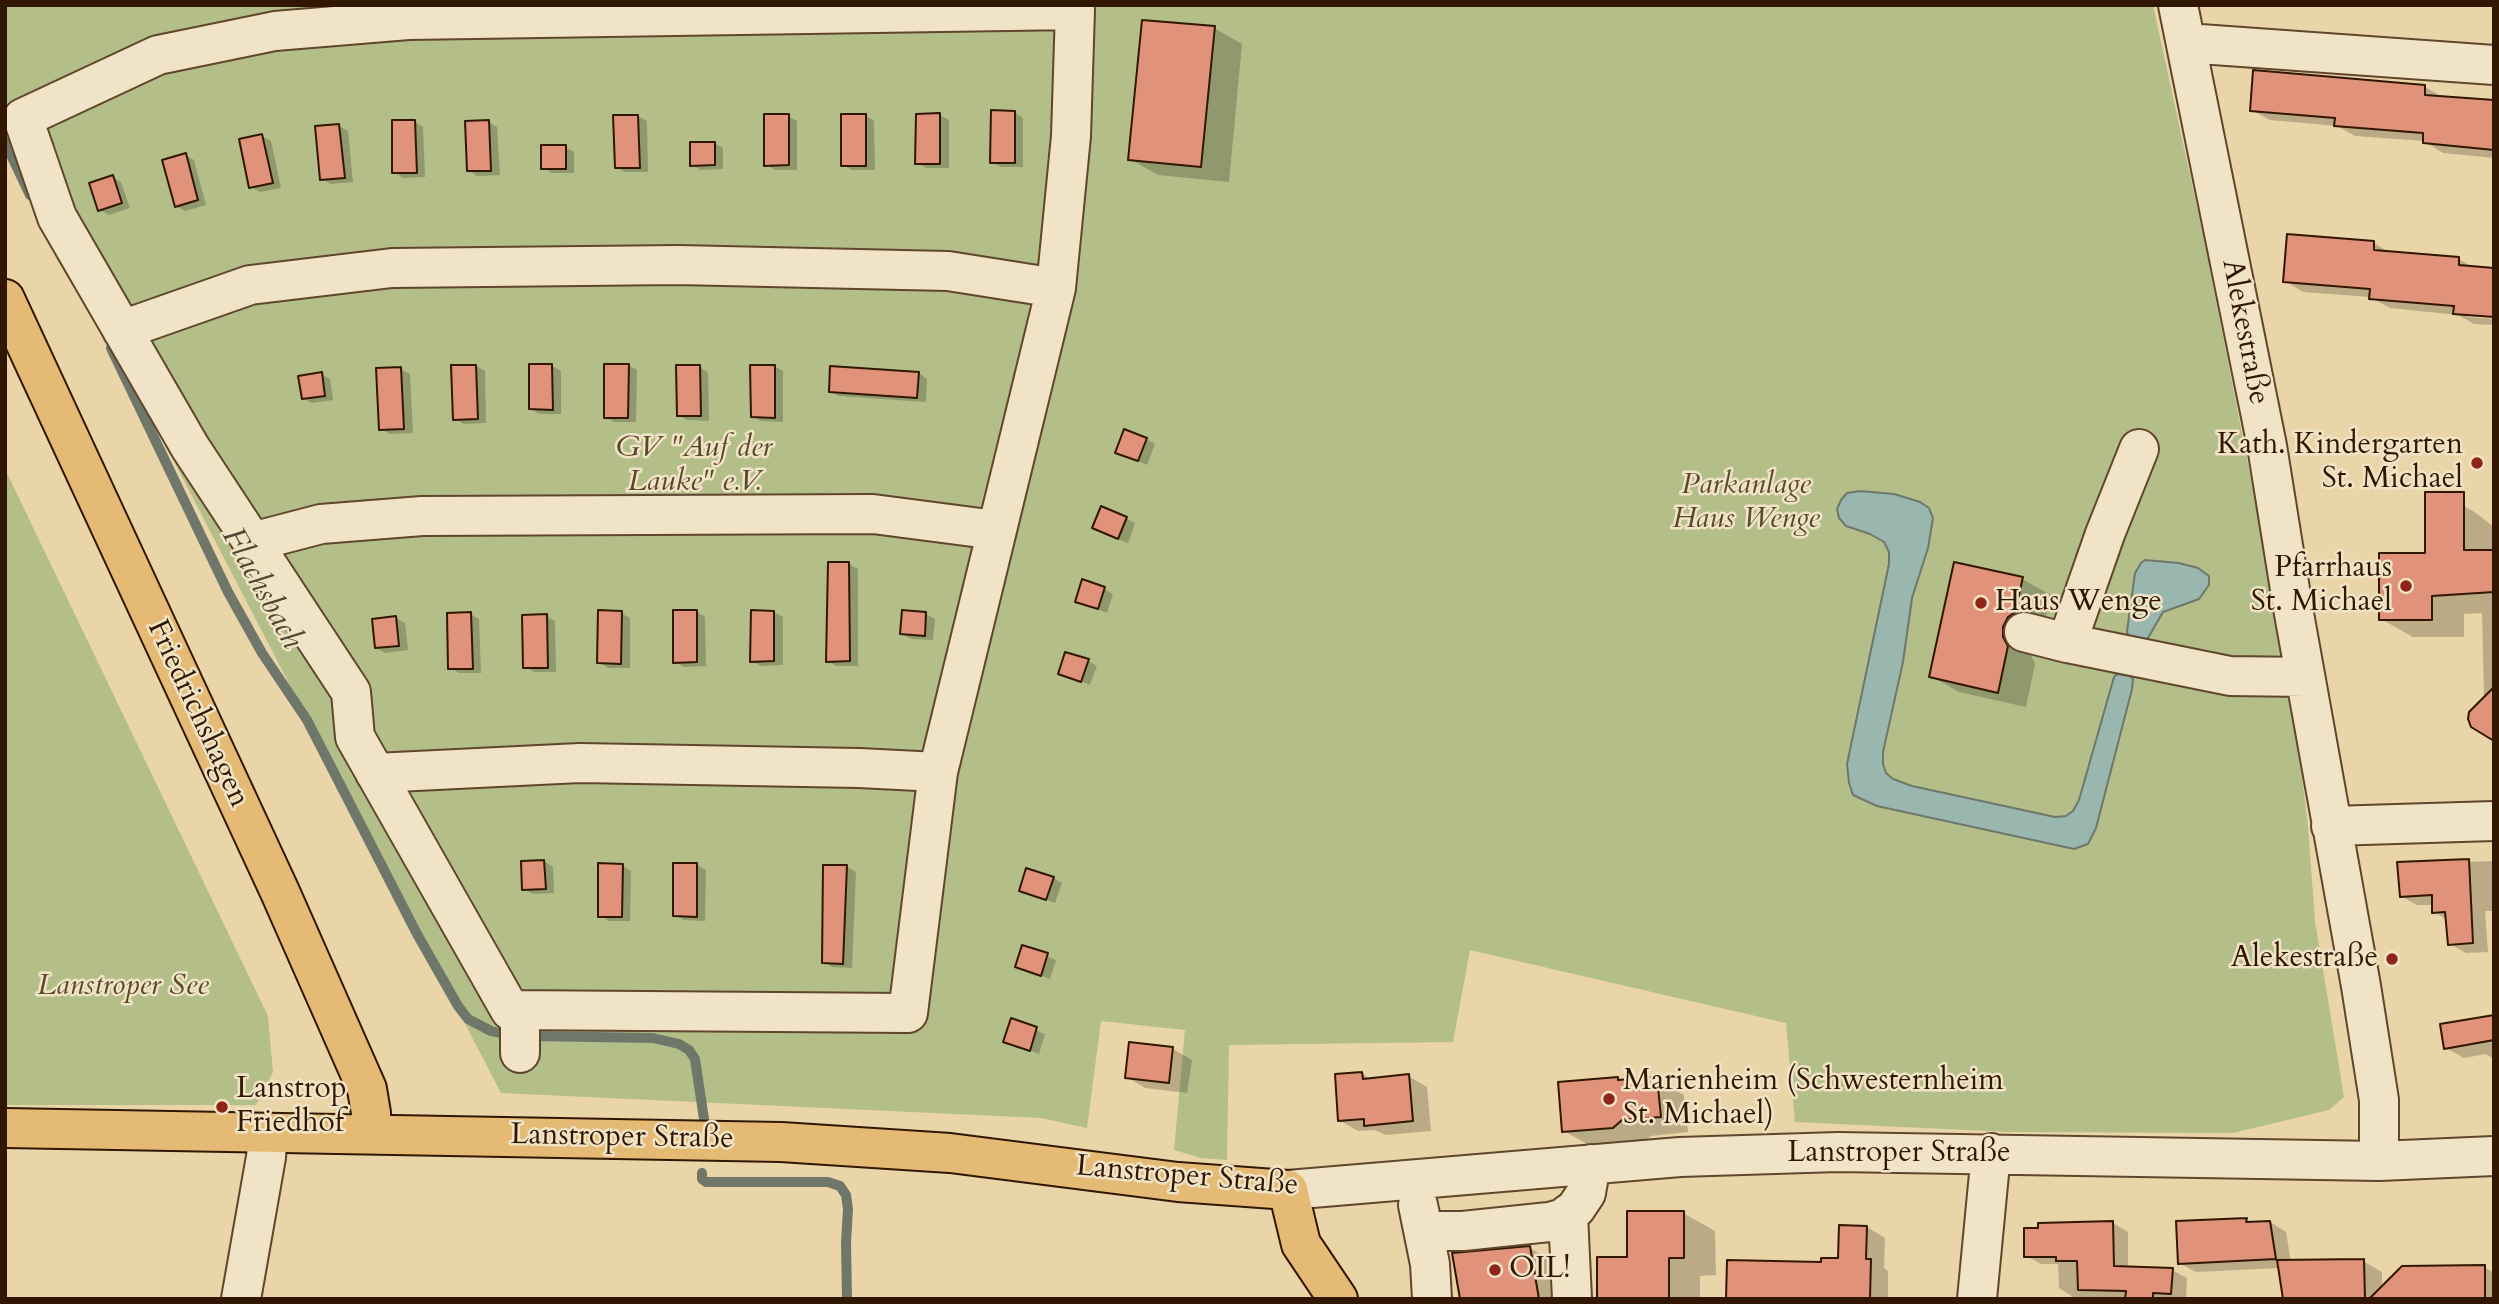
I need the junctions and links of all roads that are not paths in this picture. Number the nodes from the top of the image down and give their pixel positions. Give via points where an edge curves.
1 (2178, 5) edge
2 (1074, 8) edge
3 (2186, 43) junction
4 (2494, 65) edge
5 (1056, 288) junction
6 (5, 299) edge
7 (122, 330) junction
8 (2138, 449) dead end
9 (996, 530) junction
10 (252, 542) junction
11 (2024, 632) dead end
12 (2067, 643) junction
13 (2305, 677) junction
14 (938, 772) junction
15 (375, 773) junction
16 (2494, 821) edge
17 (2331, 826) junction
18 (520, 1010) junction
19 (520, 1053) dead end
20 (5, 1128) edge
21 (268, 1133) junction
22 (371, 1134) junction
23 (1991, 1153) junction
24 (2494, 1156) edge
25 (2379, 1161) junction
26 (1591, 1164) junction
27 (1412, 1179) junction
28 (1288, 1190) junction
29 (1569, 1214) junction
30 (1424, 1231) junction
31 (241, 1299) edge
32 (1338, 1299) edge
33 (1432, 1299) edge
34 (1572, 1299) edge
35 (1977, 1299) edge

1 - 3 street, Alekestraße
2 - 5 street via 1070,136
2 - 7 street via 408,20 275,30 158,55 23,118 57,217
3 - 4 street
3 - 13 street, Alekestraße via 2267,446
5 - 7 street via 948,271 678,265 392,268 250,285
5 - 9 street
6 - 22 main road, Friedrichshagen via 367,1089
7 - 10 street
8 - 12 street
9 - 10 street via 873,514 422,516 321,524
9 - 14 street
10 - 15 street via 351,692 355,737
11 - 12 street
12 - 13 street via 2230,676
13 - 17 street, Alekestraße
14 - 15 street via 580,762
14 - 18 street via 908,1013
15 - 18 street via 510,1010
16 - 17 street
17 - 25 street, Alekestraße via 2379,1100
18 - 19 street
20 - 21 main road, Lanstroper Straße
21 - 22 main road, Lanstroper Straße
21 - 31 street
22 - 28 main road, Lanstroper Straße via 781,1142 950,1153 1178,1182
23 - 25 street, Lanstroper Straße
23 - 26 street, Lanstroper Straße via 1825,1152
23 - 35 street
24 - 25 street, Lanstroper Straße
26 - 27 street, Lanstroper Straße
26 - 29 street via 1586,1193
27 - 28 street, Lanstroper Straße
27 - 30 street
28 - 32 main road via 1301,1244
29 - 30 street via 1549,1222
29 - 34 street
30 - 33 street

